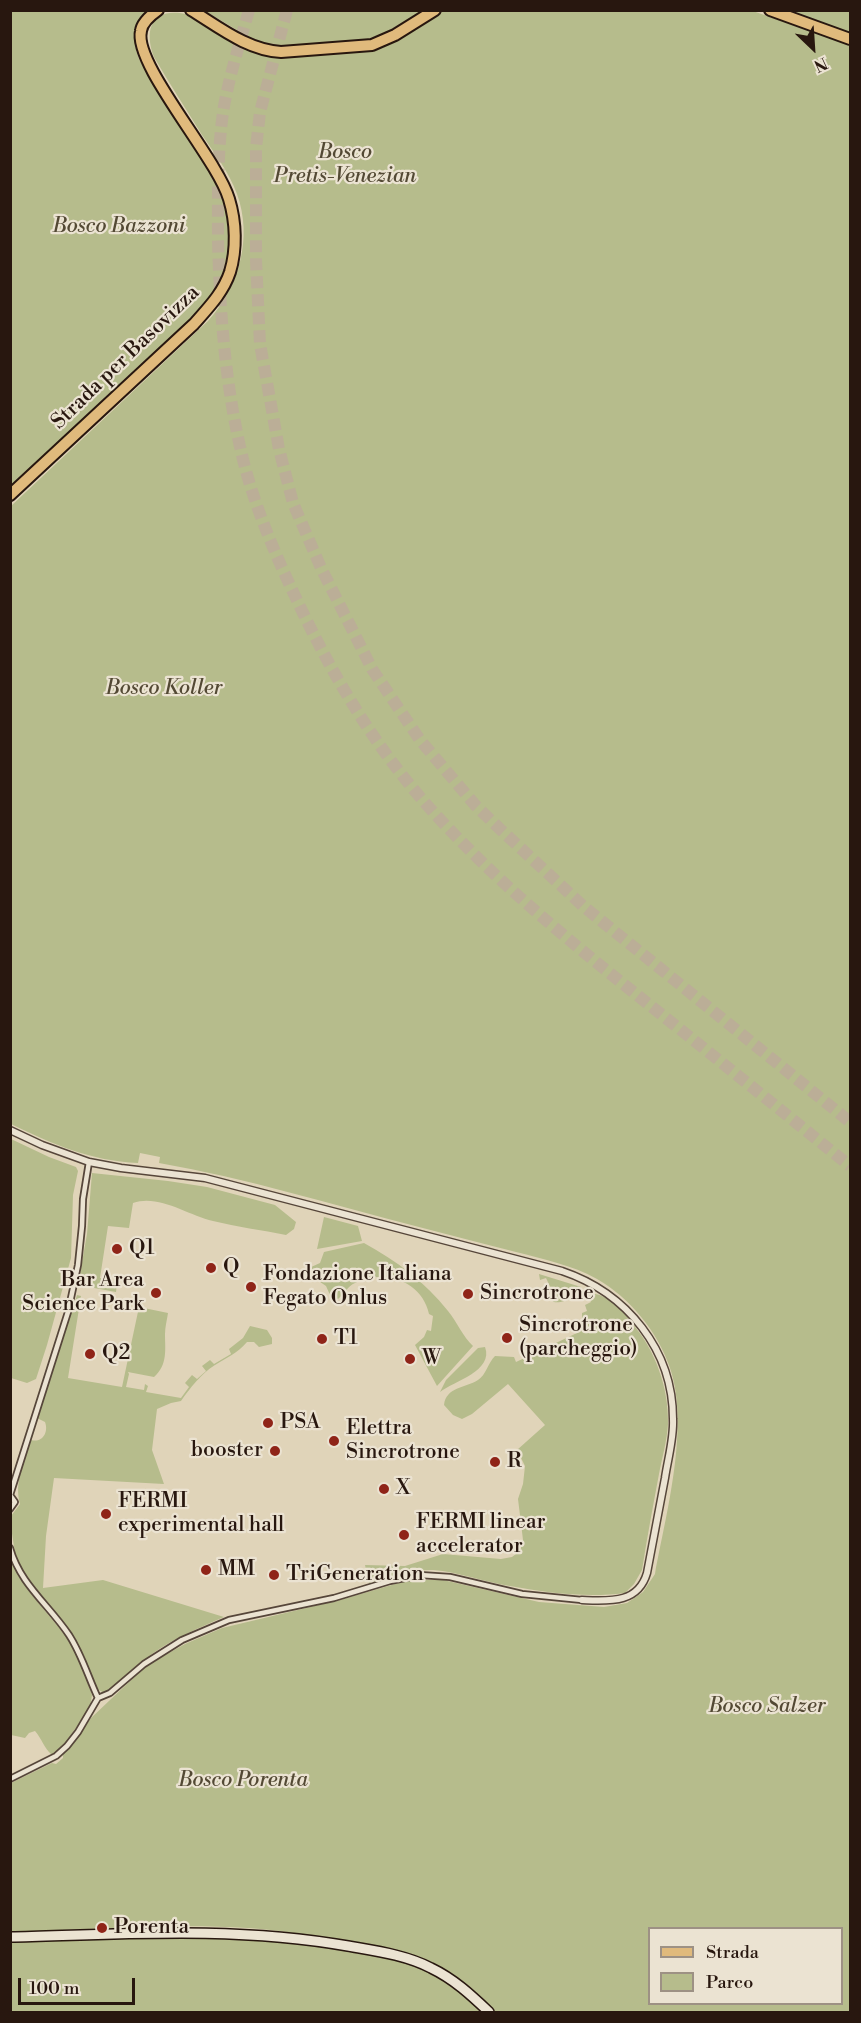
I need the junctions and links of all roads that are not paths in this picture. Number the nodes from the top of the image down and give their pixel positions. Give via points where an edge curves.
1 (158, 10) edge
2 (191, 10) edge
3 (435, 10) edge
4 (770, 10) edge
5 (850, 39) edge
6 (10, 495) edge
7 (10, 1130) edge
8 (89, 1162) junction
9 (10, 1495) edge
10 (10, 1509) edge
11 (10, 1548) edge
12 (582, 1600) joint
13 (98, 1698) junction
14 (10, 1779) edge
15 (10, 1936) edge
16 (489, 2013) edge

1 - 6 main road, Strada per Basovizza via 142,27 141,48 229,198 234,221 230,272 217,299 194,324
2 - 3 main road via 249,44 281,52 372,45
4 - 5 main road
7 - 8 street
8 - 9 street via 78,1265 68,1312
8 - 12 street via 205,1178 499,1254 572,1275 619,1301 648,1335 664,1366 671,1394 673,1432 643,1583 624,1599
9 - 10 street via 15,1502
11 - 13 street via 26,1582 76,1646
12 - 13 street via 522,1594 443,1576 406,1577 215,1625 161,1652 110,1693
13 - 14 street via 67,1746 48,1762
15 - 16 main road via 214,1932 318,1941 382,1952 431,1967 459,1985

